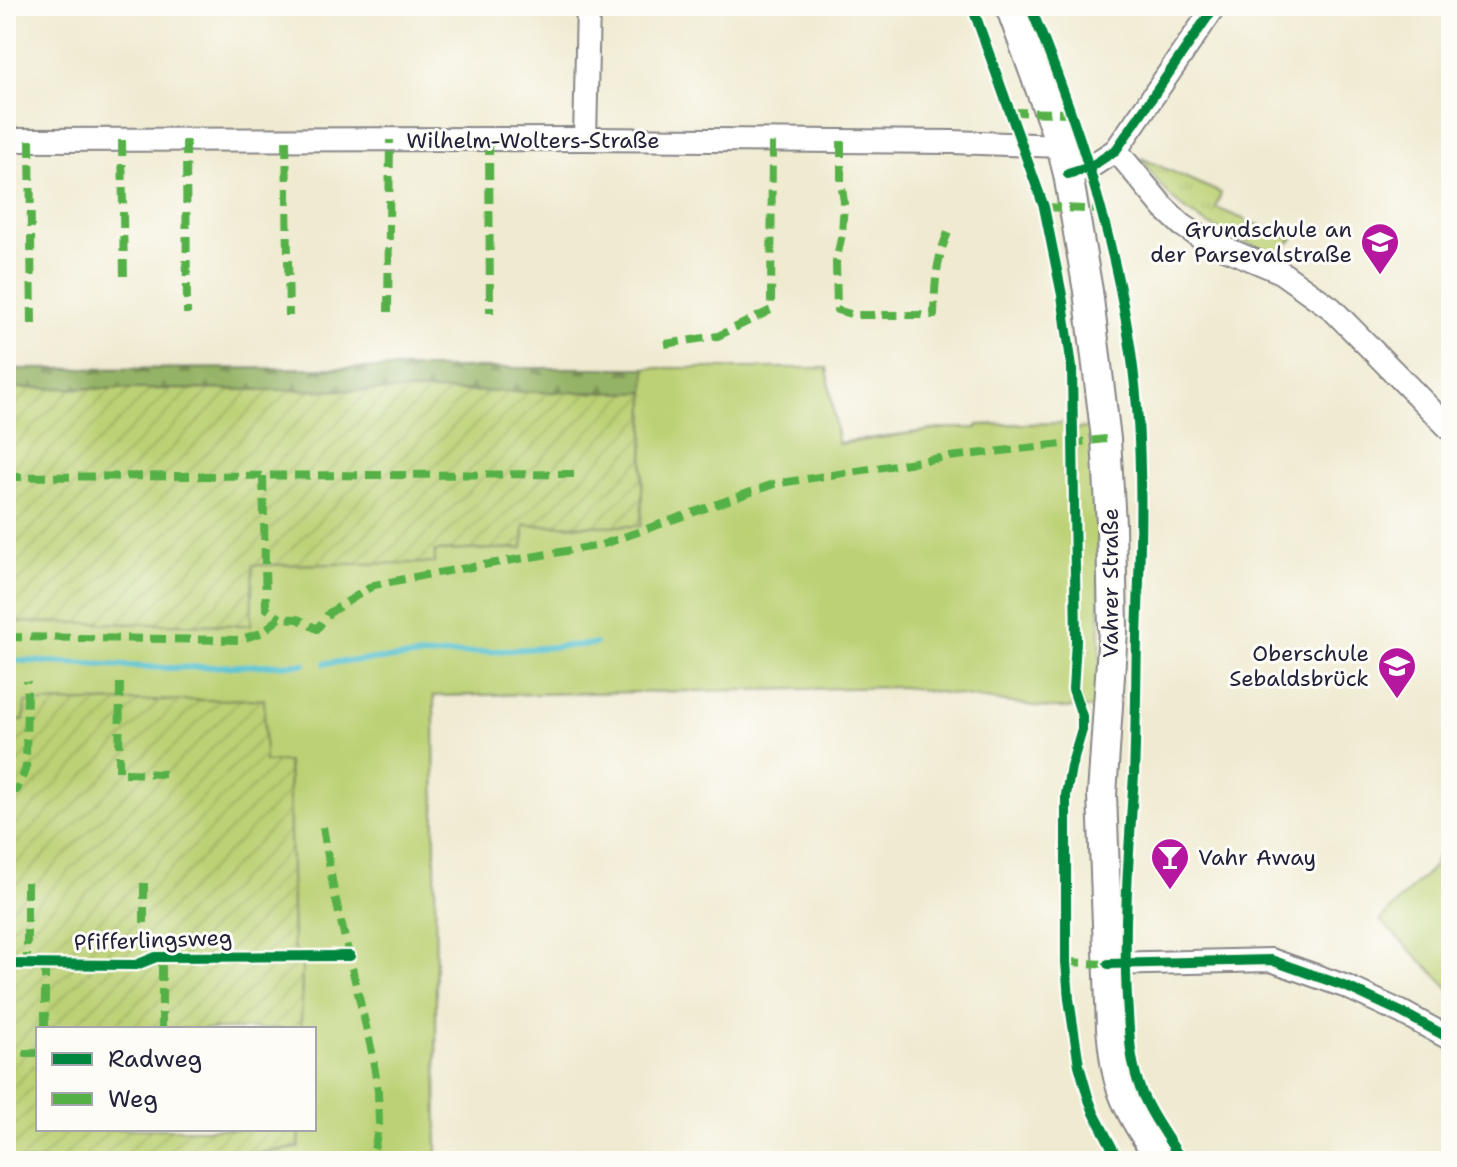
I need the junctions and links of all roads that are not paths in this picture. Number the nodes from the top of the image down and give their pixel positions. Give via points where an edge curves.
1 (588, 6) edge
2 (1010, 6) edge
3 (1215, 6) edge
4 (585, 139) junction
5 (6, 140) edge
6 (1061, 146) junction
7 (1116, 150) junction
8 (1068, 174) junction
9 (1451, 430) edge
10 (1108, 964) junction
11 (1451, 1039) edge
12 (1161, 1161) edge

1 - 4 street
2 - 6 main road, Vahrer Straße
3 - 7 street
4 - 5 street, Wilhelm-Wolters-Straße
4 - 6 street, Wilhelm-Wolters-Straße
6 - 8 main road, Vahrer Straße
7 - 8 street
7 - 9 street via 1182,225 1279,271 1331,308
8 - 10 main road, Vahrer Straße via 1106,439 1111,524 1113,631 1102,795
10 - 11 street via 1271,960 1347,987
10 - 12 main road, Vahrer Straße via 1120,1085

